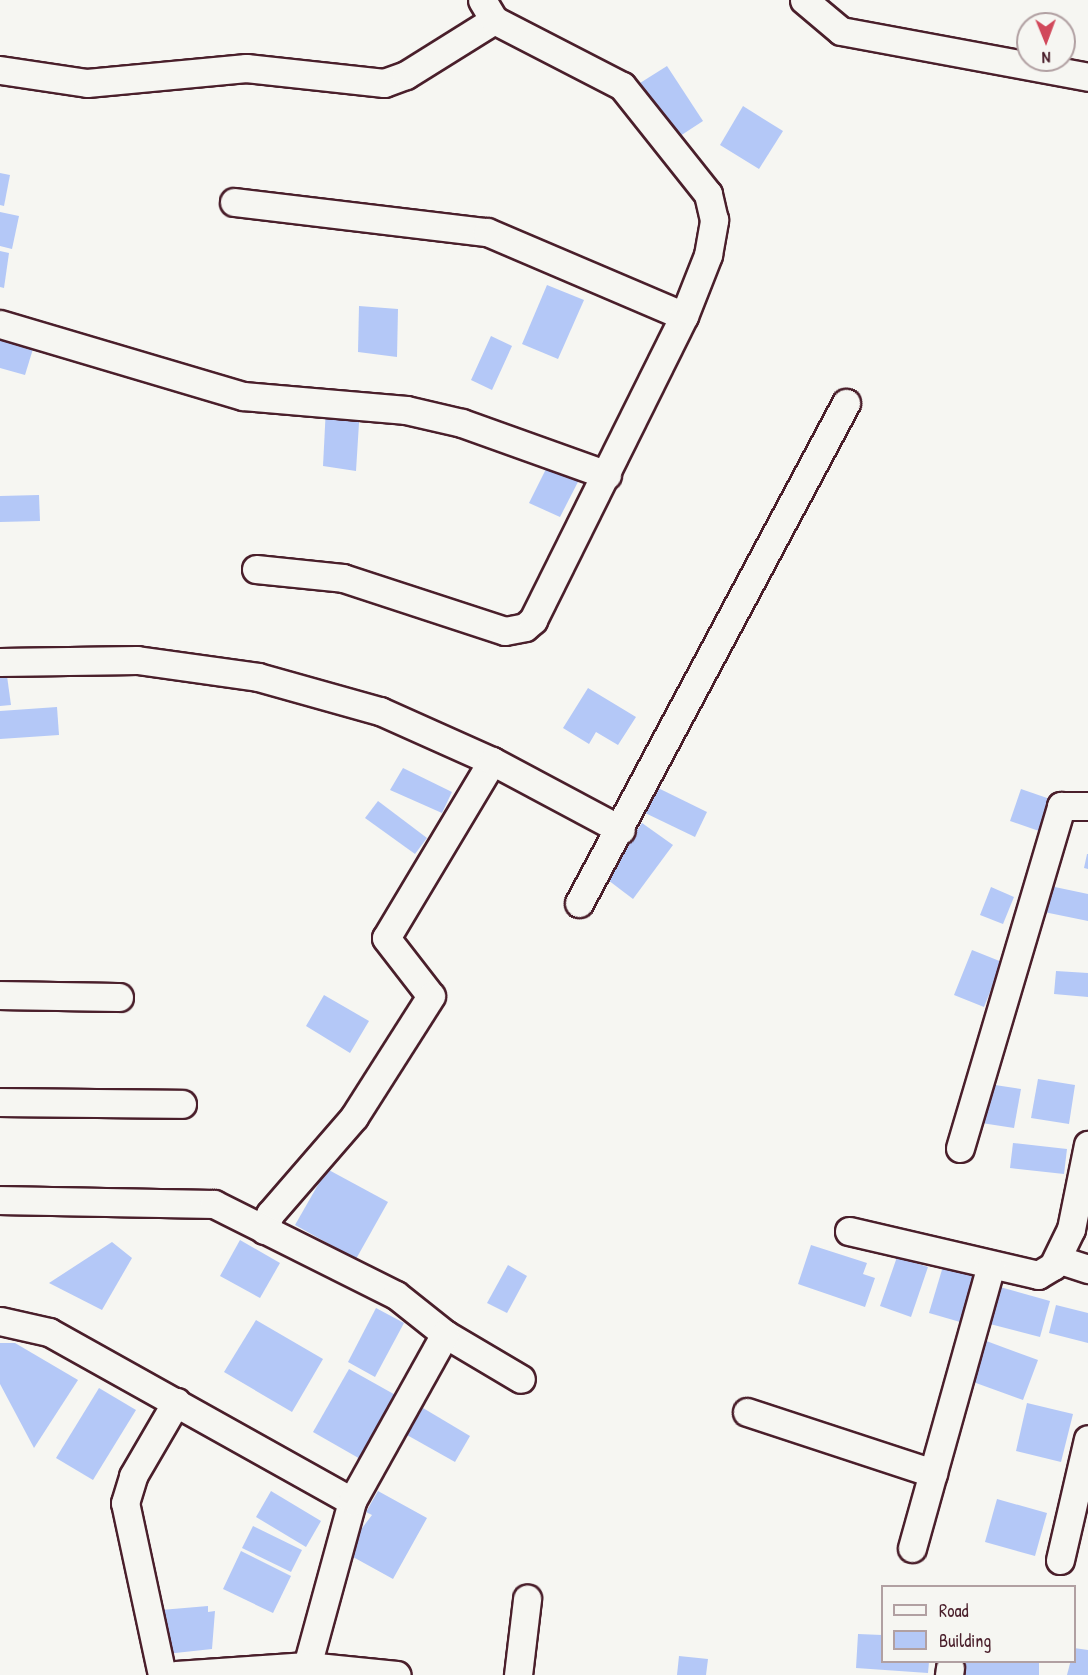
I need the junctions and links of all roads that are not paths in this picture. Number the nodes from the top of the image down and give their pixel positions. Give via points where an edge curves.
1 (804, 0) edge
2 (488, 10) edge
3 (0, 70) edge
4 (1088, 77) edge
5 (234, 202) dead end
6 (684, 316) junction
7 (0, 324) edge
8 (846, 403) dead end
9 (608, 475) junction
10 (256, 569) dead end
11 (0, 662) edge
12 (492, 761) junction
13 (1088, 807) edge
14 (621, 830) junction
15 (579, 903) dead end
16 (0, 994) edge
17 (119, 997) dead end
18 (0, 1102) edge
19 (182, 1104) dead end
20 (1088, 1145) edge
21 (960, 1148) dead end
22 (0, 1200) edge
23 (264, 1230) junction
24 (849, 1231) dead end
25 (1057, 1259) junction
26 (991, 1266) junction
27 (1088, 1269) edge
28 (0, 1321) edge
29 (445, 1334) junction
30 (521, 1379) dead end
31 (176, 1402) junction
32 (747, 1412) dead end
33 (1088, 1439) edge
34 (933, 1473) junction
35 (352, 1501) junction
36 (912, 1548) dead end
37 (1060, 1560) dead end
38 (527, 1599) dead end
39 (307, 1666) junction
40 (162, 1675) edge
41 (177, 1675) edge
42 (397, 1675) edge
43 (518, 1675) edge

1 - 4 street via 841,31
2 - 3 street via 406,75 384,83 246,68 87,83
2 - 6 street via 622,86 708,194 714,220 708,255
5 - 6 street via 487,232
6 - 9 street
7 - 9 street via 243,396 406,410 462,423
8 - 14 street
9 - 10 street via 533,620 517,631 343,578
11 - 12 street via 137,660 258,677 380,711
12 - 14 street
12 - 23 street via 386,938 431,996 354,1117 270,1214
13 - 21 street via 1061,806
14 - 15 street
16 - 17 street
18 - 19 street
20 - 25 street via 1071,1229
22 - 23 street via 214,1204
23 - 29 street via 396,1295
24 - 26 street
25 - 26 street via 1038,1275
25 - 27 street
26 - 34 street
28 - 31 street via 49,1332
29 - 30 street
29 - 35 street
31 - 35 street
31 - 40 street via 133,1476 125,1503
32 - 34 street
33 - 37 street
34 - 36 street
35 - 39 street
38 - 43 street
39 - 41 street
39 - 42 street

